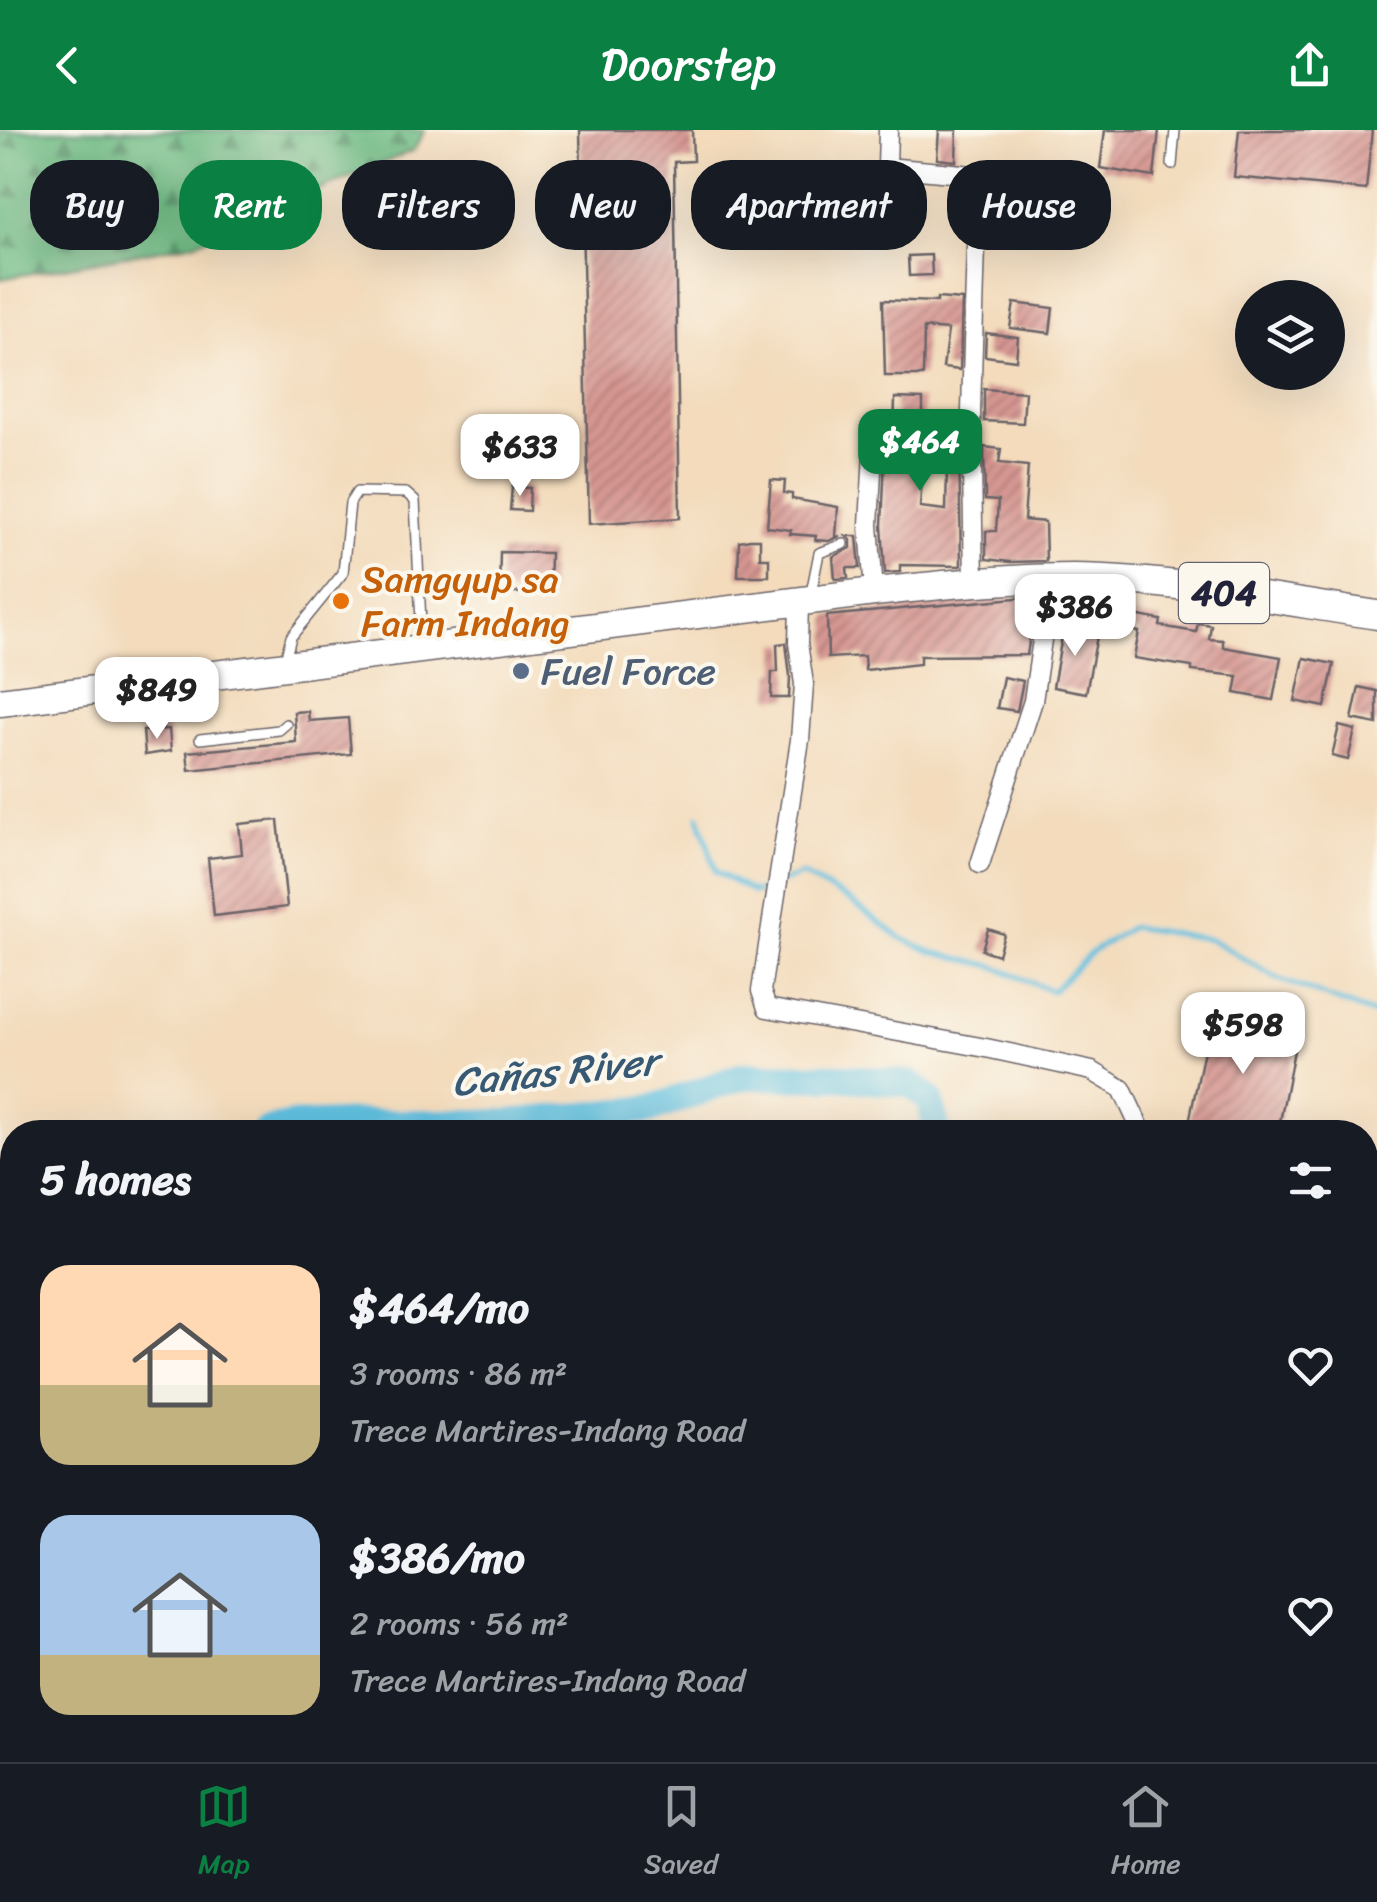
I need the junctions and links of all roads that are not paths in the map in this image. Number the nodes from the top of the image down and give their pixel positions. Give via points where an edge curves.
1 (888, 130) edge
2 (1175, 130) edge
3 (1172, 165) dead end
4 (874, 436) dead end
5 (844, 544) dead end
6 (1051, 579) junction
7 (974, 582) junction
8 (874, 592) junction
9 (805, 602) junction
10 (1377, 615) edge
11 (422, 650) junction
12 (283, 668) junction
13 (0, 702) edge
14 (286, 724) dead end
15 (200, 739) dead end
16 (980, 864) dead end
17 (1136, 1120) edge

1 - 7 street via 887,167 978,180 970,410
2 - 3 lane
4 - 8 street
5 - 9 lane via 819,553
6 - 7 main road, 404
6 - 10 main road, 404 via 1163,585
6 - 16 street via 1032,701
7 - 8 main road, 404
8 - 9 main road, 404
9 - 11 main road, 404
9 - 17 street via 798,643 804,684 760,991 767,1008 1092,1071 1122,1089
11 - 12 main road, 404
11 - 12 lane via 415,500 406,493 357,492 350,504 344,573 290,637
12 - 13 main road, 404
14 - 15 lane

